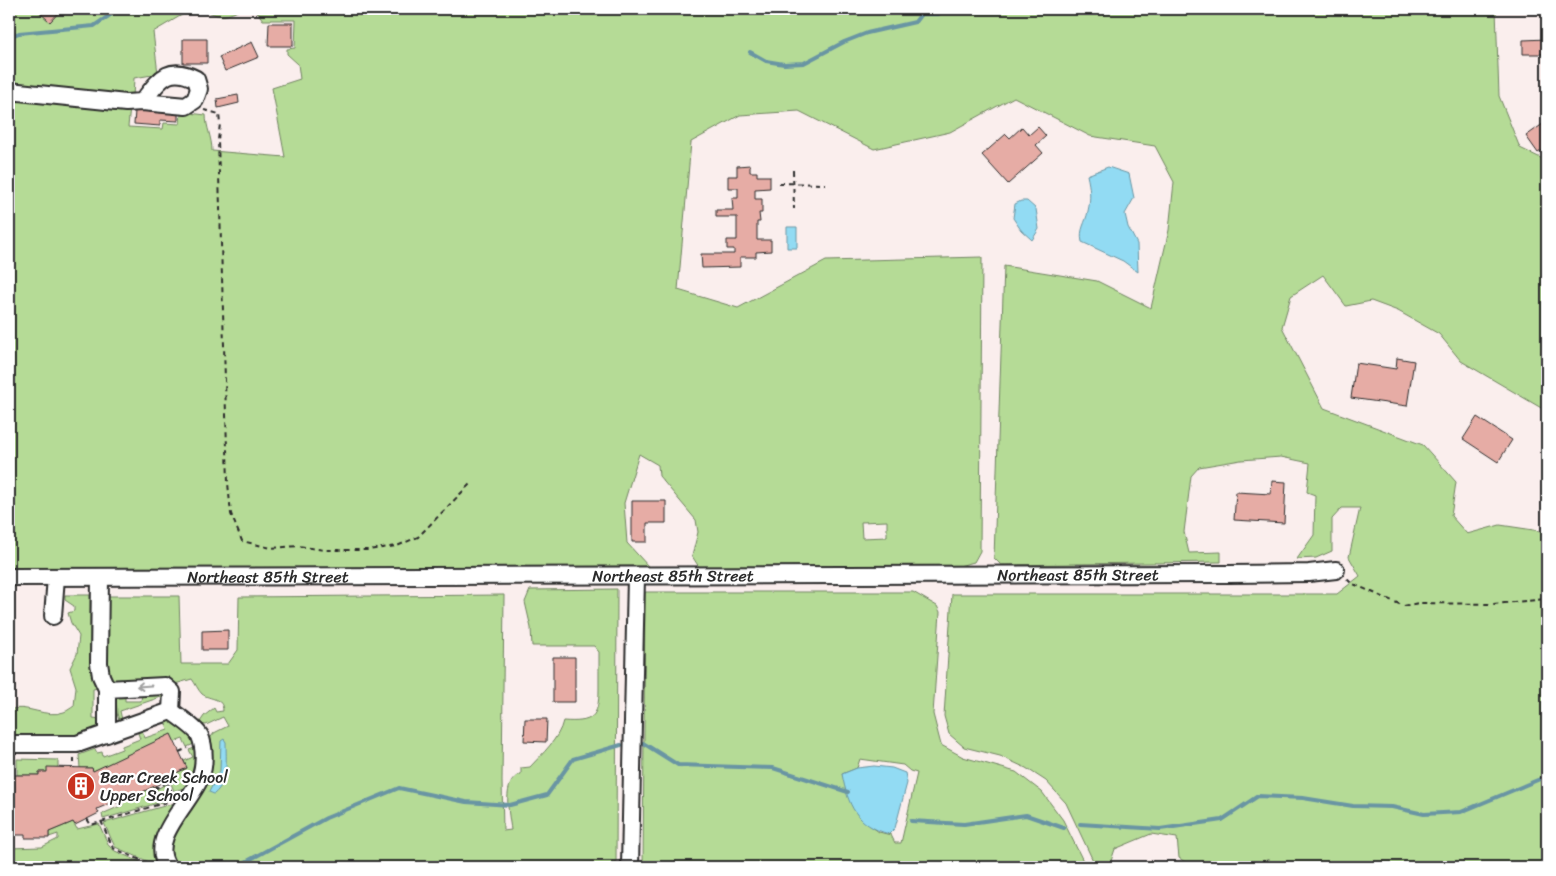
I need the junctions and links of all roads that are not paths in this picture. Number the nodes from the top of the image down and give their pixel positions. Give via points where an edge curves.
1 (9, 91) edge
2 (142, 102) junction
3 (1336, 570) road end
4 (636, 576) junction
5 (56, 577) junction
6 (100, 577) junction
7 (9, 578) edge
8 (53, 616) dead end
9 (107, 689) junction
10 (171, 711) junction
11 (107, 734) junction
12 (9, 744) edge
13 (168, 867) edge
14 (630, 867) edge

1 - 2 street
2 - 2 street via 168,74 184,73 196,79 199,89 195,100 186,106
3 - 4 street, Northeast 85th Street via 1229,574
4 - 6 street, Northeast 85th Street
4 - 14 street
5 - 6 street, Northeast 85th Street
5 - 7 street, Northeast 85th Street
5 - 8 street
6 - 9 street via 99,664
10 -> 9 street via 172,692 165,686
9 - 11 street
10 - 11 street
10 - 13 street via 200,734 204,752 200,779 162,843 163,860
11 - 12 street via 77,744

